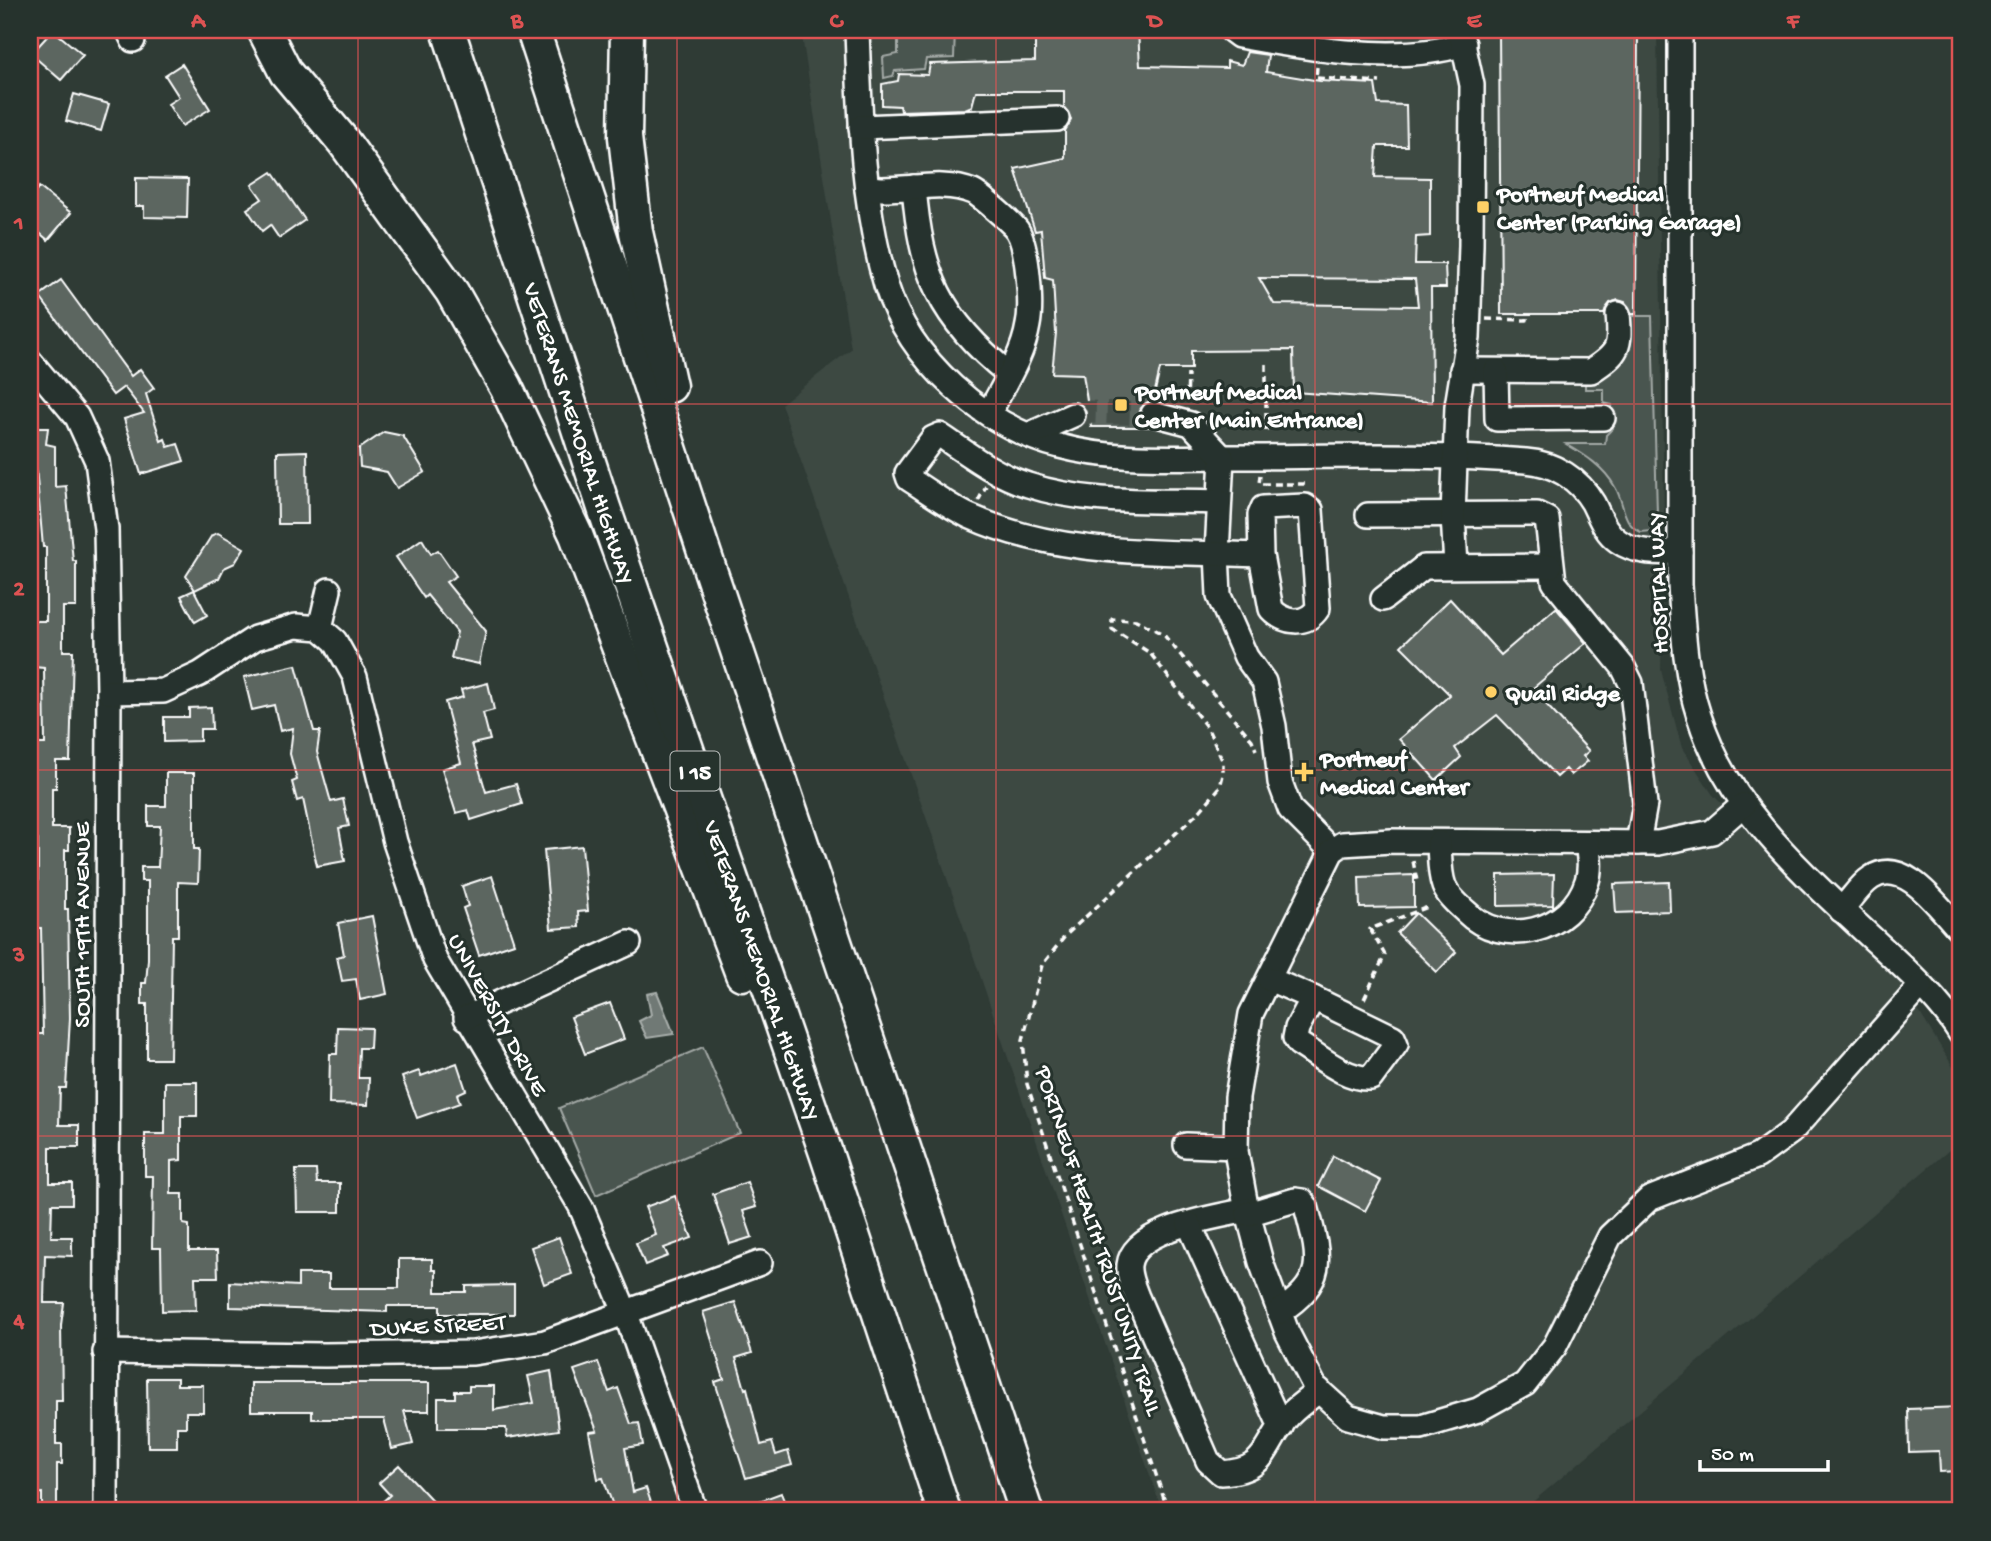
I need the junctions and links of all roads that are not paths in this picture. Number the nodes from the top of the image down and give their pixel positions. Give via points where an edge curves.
1 (252, 30) edge
2 (264, 30) edge
3 (448, 30) edge
4 (533, 30) edge
5 (627, 30) edge
6 (857, 30) edge
7 (1231, 30) edge
8 (1680, 30) edge
9 (1462, 37) edge
10 (286, 73) junction
11 (1057, 120) dead end
12 (861, 127) junction
13 (914, 187) junction
14 (867, 188) junction
15 (1618, 314) dead end
16 (30, 361) edge
17 (1462, 370) junction
18 (1502, 371) junction
19 (1009, 374) junction
20 (989, 413) junction
21 (1153, 414) tunnel mouth
22 (1073, 415) tunnel mouth
23 (1603, 418) dead end
24 (1028, 435) junction
25 (1222, 457) junction
26 (1455, 457) junction
27 (1219, 502) junction
28 (1368, 515) dead end
29 (1453, 516) junction
30 (703, 549) junction
31 (1681, 552) junction
32 (1217, 553) junction
33 (1261, 555) junction
34 (1457, 565) junction
35 (1550, 566) junction
36 (329, 590) dead end
37 (1382, 599) dead end
38 (320, 628) junction
39 (109, 692) junction
40 (1743, 805) junction
41 (1439, 843) junction
42 (1587, 843) junction
43 (1638, 843) junction
44 (1332, 851) junction
45 (1842, 910) junction
46 (1961, 931) edge
47 (629, 943) dead end
48 (1269, 979) junction
49 (1921, 986) junction
50 (1313, 998) dead end
51 (467, 1018) junction
52 (1961, 1034) edge
53 (1186, 1146) dead end
54 (1236, 1147) junction
55 (826, 1153) junction
56 (1247, 1212) junction
57 (1189, 1224) junction
58 (760, 1263) dead end
59 (1279, 1312) junction
60 (626, 1314) junction
61 (105, 1352) junction
62 (1319, 1390) junction
63 (1281, 1427) junction
64 (106, 1511) edge
65 (695, 1511) edge
66 (944, 1511) edge
67 (1026, 1511) edge

1 - 10 highway
2 - 10 highway
3 - 55 highway, VETERANS MEMORIAL HIGHWAY / I 15 via 604,508
4 - 30 highway
5 - 30 highway via 625,136 636,232
6 - 12 street
7 - 9 street via 1239,36 1332,52 1441,51
8 - 31 street, HOSPITAL WAY
9 - 17 street via 1472,98 1468,338
10 - 55 highway via 343,141 452,292 506,387 576,535 797,1120
11 - 12 street
12 - 14 street
13 - 14 street
13 - 19 street via 930,279 978,349
13 - 19 street via 973,192 1017,230 1026,274 1028,325
14 - 20 street via 887,286 907,332 946,381
15 - 18 street via 1618,347 1608,362 1591,372
16 - 39 street, SOUTH 19TH AVENUE via 77,416 97,461 106,529
17 - 18 street
17 - 26 street
18 - 23 street via 1502,419
19 - 20 street
20 - 24 street
21 - 25 street via 1191,424
22 - 24 street
24 - 25 street via 1087,453
25 - 26 street
25 - 27 street
26 - 29 street
26 - 31 street via 1549,465 1577,483 1619,542 1651,553
27 - 32 street
27 - 32 street via 1070,496 991,469 940,435 907,473 909,479 968,516 1057,545 1123,552
28 - 29 street
29 - 34 street
29 - 35 street via 1537,514 1547,519
30 - 67 highway
31 - 40 street, HOSPITAL WAY via 1686,665 1719,767
32 - 33 street
32 - 44 street via 1224,614 1264,682 1280,782 1290,809
33 - 33 street via 1263,508 1305,506 1311,510 1318,608 1314,614 1289,621 1271,609
34 - 35 street
34 - 37 street via 1424,567
35 - 43 street via 1554,582 1631,682 1645,804
36 - 38 street
38 - 39 street via 296,626 255,638 200,674 163,691
38 - 51 street, UNIVERSITY DRIVE via 335,641 355,677 395,842 435,960
39 - 61 street, SOUTH 19TH AVENUE
40 - 43 street via 1712,832
40 - 45 street, HOSPITAL WAY
41 - 42 street
41 - 42 street via 1442,877 1451,897 1474,920 1509,933 1559,921 1578,900 1590,869
41 - 44 street via 1342,844
42 - 43 street
44 - 48 street
45 - 46 street via 1872,877 1894,872 1912,881
45 - 49 street, HOSPITAL WAY
47 - 51 street
48 - 50 street
48 - 54 street via 1251,1014 1237,1097
49 - 52 street, HOSPITAL WAY
49 - 62 street via 1791,1132 1758,1156 1649,1199 1610,1236 1555,1346 1525,1384 1478,1410 1421,1427 1384,1427 1348,1417
51 - 60 street, UNIVERSITY DRIVE via 581,1207
53 - 54 street
54 - 56 street
55 - 66 highway, VETERANS MEMORIAL HIGHWAY / I 15
56 - 57 street
56 - 59 street
56 - 59 street via 1295,1200 1306,1206 1318,1268 1301,1298
57 - 63 street
57 - 63 street via 1136,1248 1129,1264 1130,1278 1208,1461 1221,1473 1251,1467 1266,1454
58 - 60 street, DUKE STREET
59 - 62 street
60 - 61 street, DUKE STREET via 545,1342 473,1353
60 - 65 street, UNIVERSITY DRIVE
61 - 64 street, SOUTH 19TH AVENUE
62 - 63 street via 1293,1410

